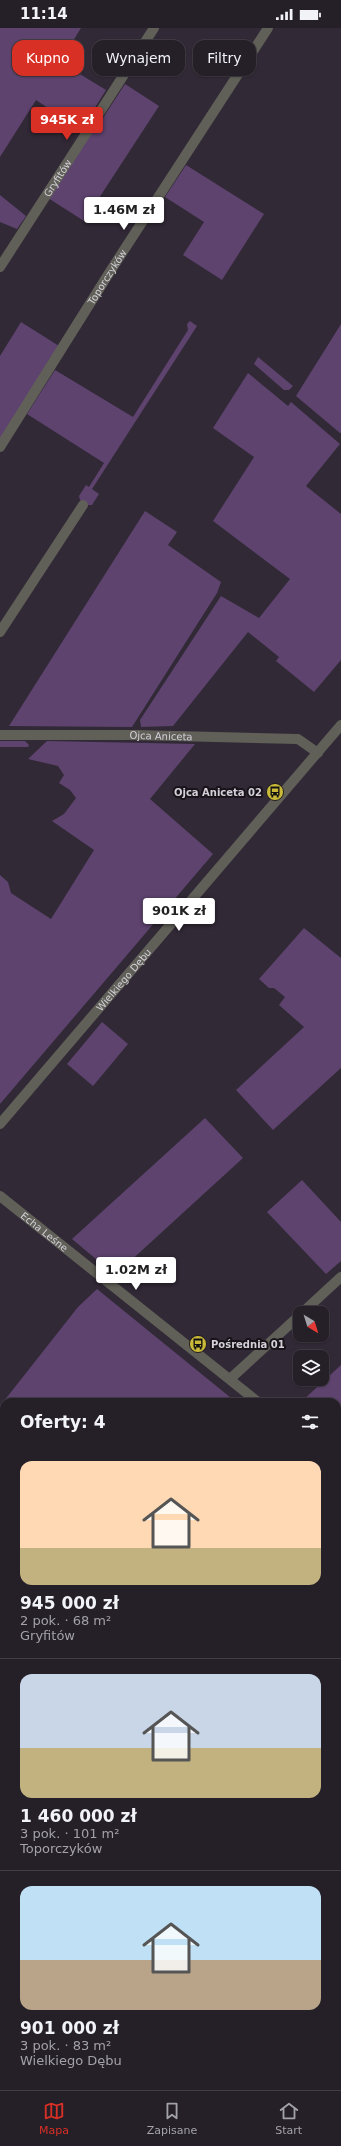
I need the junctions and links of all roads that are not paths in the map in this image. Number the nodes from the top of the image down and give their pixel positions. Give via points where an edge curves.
1 (154, 28) edge
2 (268, 28) edge
3 (0, 267) edge
4 (0, 447) edge
5 (83, 505) dead end
6 (0, 632) edge
7 (341, 725) edge
8 (0, 735) edge
9 (318, 753) junction
10 (0, 1124) edge
11 (0, 1196) edge
12 (341, 1277) edge
13 (310, 1306) edge
14 (293, 1321) edge
15 (230, 1379) junction
16 (253, 1398) edge

1 - 3 street, Gryfitów
2 - 4 street, Toporczyków
5 - 6 street
7 - 9 street, Wielkiego Dębu
8 - 9 street, Ojca Aniceta via 135,734 298,739
9 - 10 street, Wielkiego Dębu
11 - 15 street, Echa Leśne
12 - 13 street
14 - 15 street
15 - 16 street, Echa Leśne

